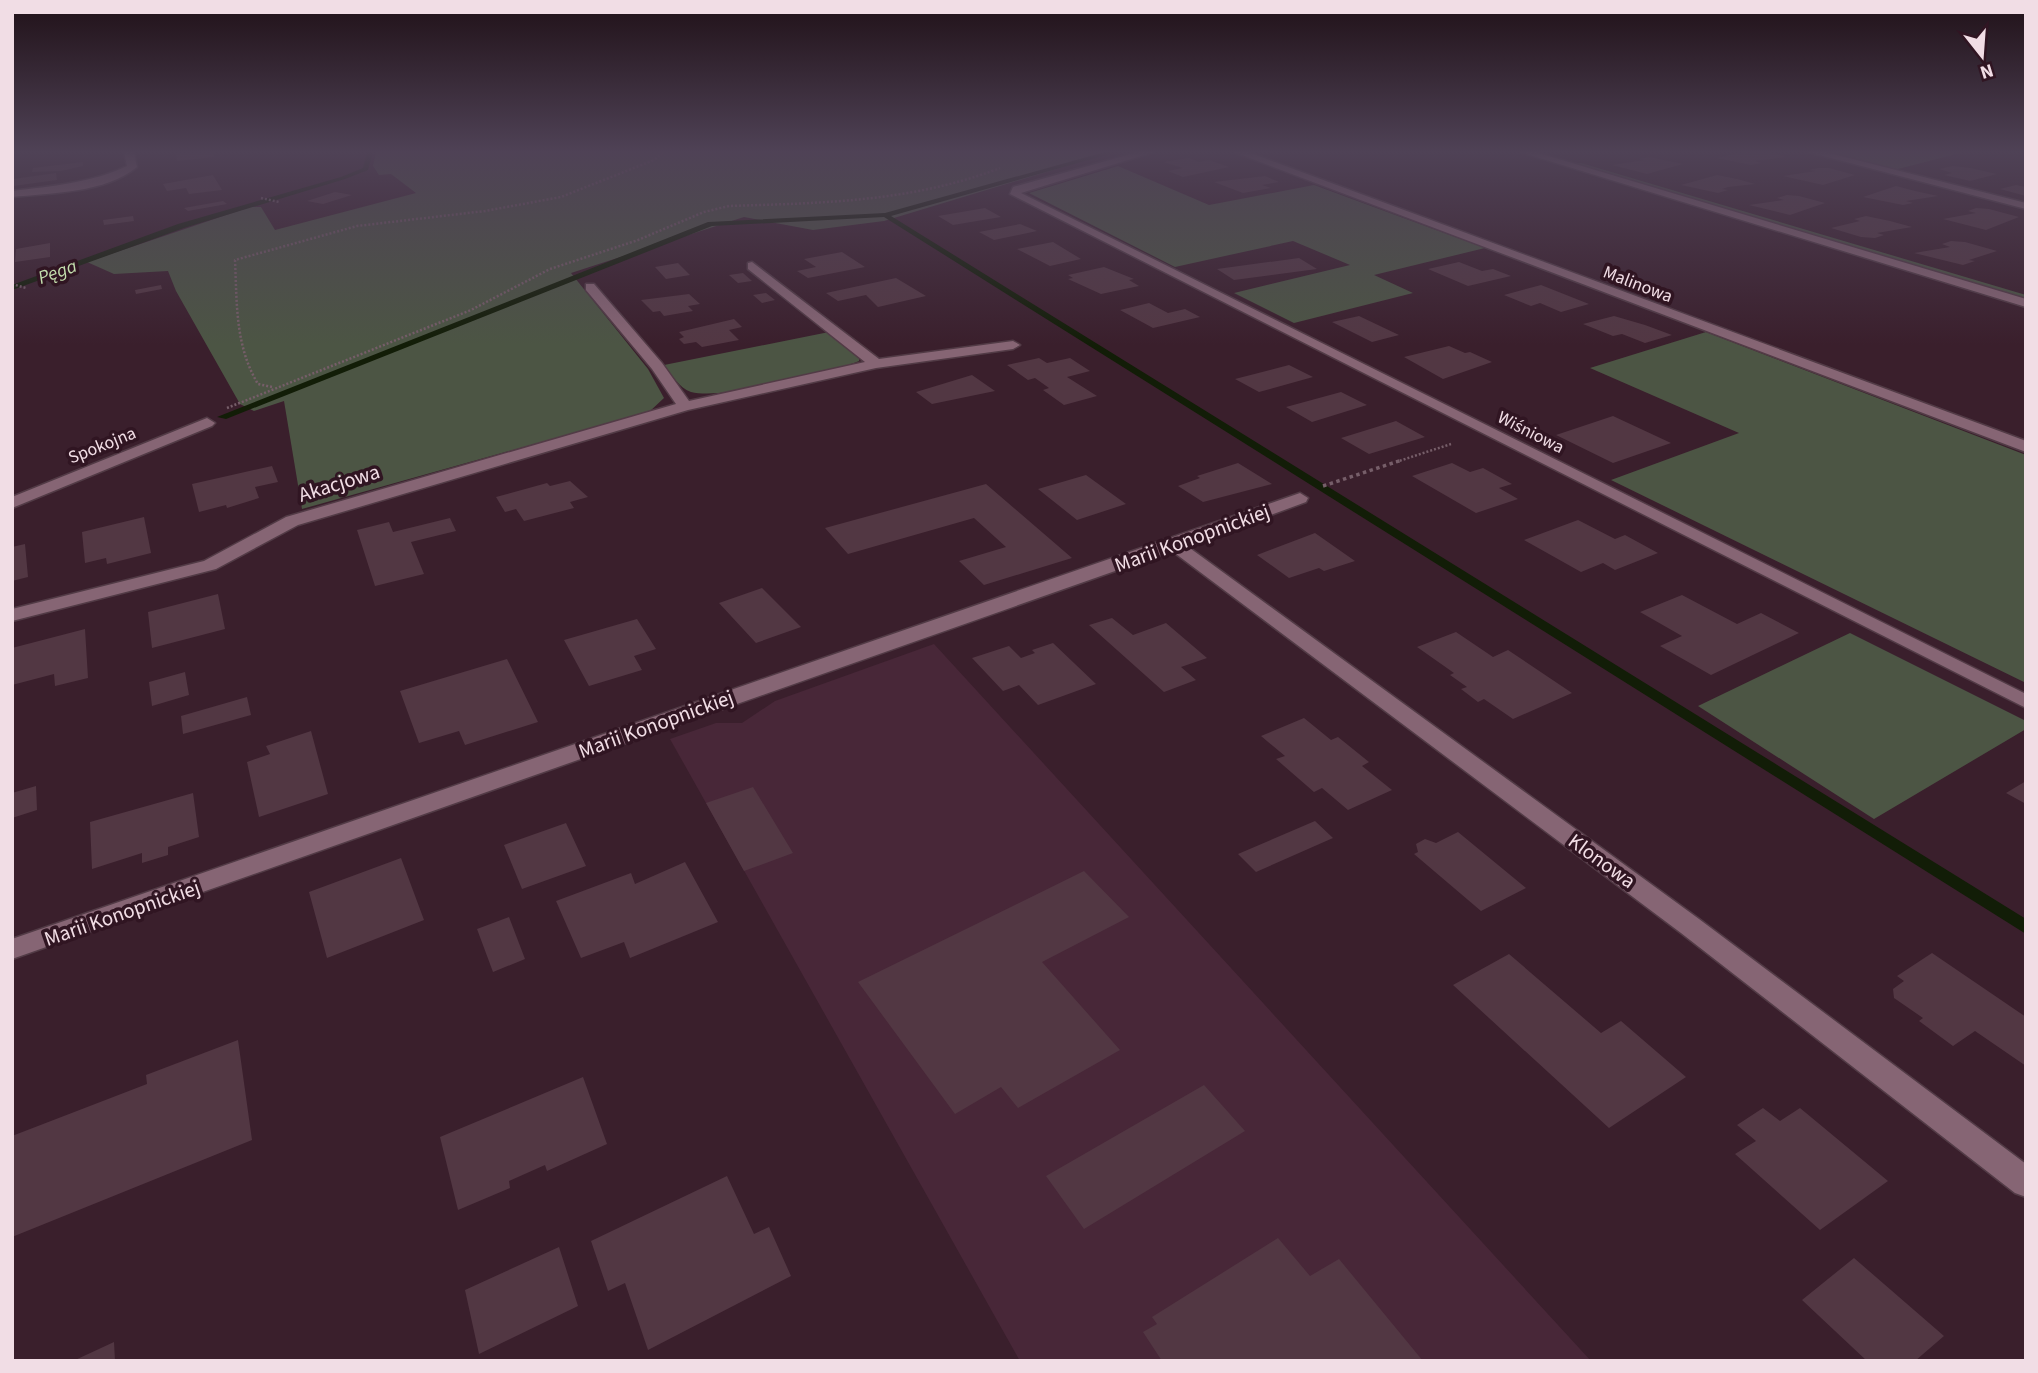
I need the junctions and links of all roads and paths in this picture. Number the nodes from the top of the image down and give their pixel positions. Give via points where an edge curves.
1 (442, 216) edge
2 (694, 216) edge
3 (1058, 216) edge
4 (1409, 216) edge
5 (1737, 216) edge
6 (752, 266) dead end
7 (12, 284) edge
8 (590, 287) dead end
9 (26, 288) dead end
10 (2026, 303) edge
11 (1013, 345) dead end
12 (876, 364) junction
13 (273, 387) junction
14 (685, 406) junction
15 (207, 423) joint
16 (1489, 432) junction
17 (2026, 447) edge
18 (1329, 484) dead end
19 (1300, 498) dead end
20 (12, 502) edge
21 (1175, 545) junction
22 (12, 615) edge
23 (2026, 702) edge
24 (12, 949) edge
25 (2026, 1183) edge

1 - 13 path via 357,226 235,260 240,334 248,370 258,384
2 - 13 path via 550,269 471,310
3 - 16 street, Wiśniowa
4 - 17 street, Malinowa
5 - 10 street
6 - 12 street
7 - 9 path
8 - 14 street
11 - 12 street, Akacjowa
12 - 14 street, Akacjowa
13 - 15 path via 212,415
14 - 22 street, Akacjowa via 292,521 210,565
15 - 20 street, Spokojna
16 - 18 path
16 - 23 street, Wiśniowa
19 - 21 street, Marii Konopnickiej
21 - 24 street, Marii Konopnickiej
21 - 25 street, Klonowa via 1690,926

